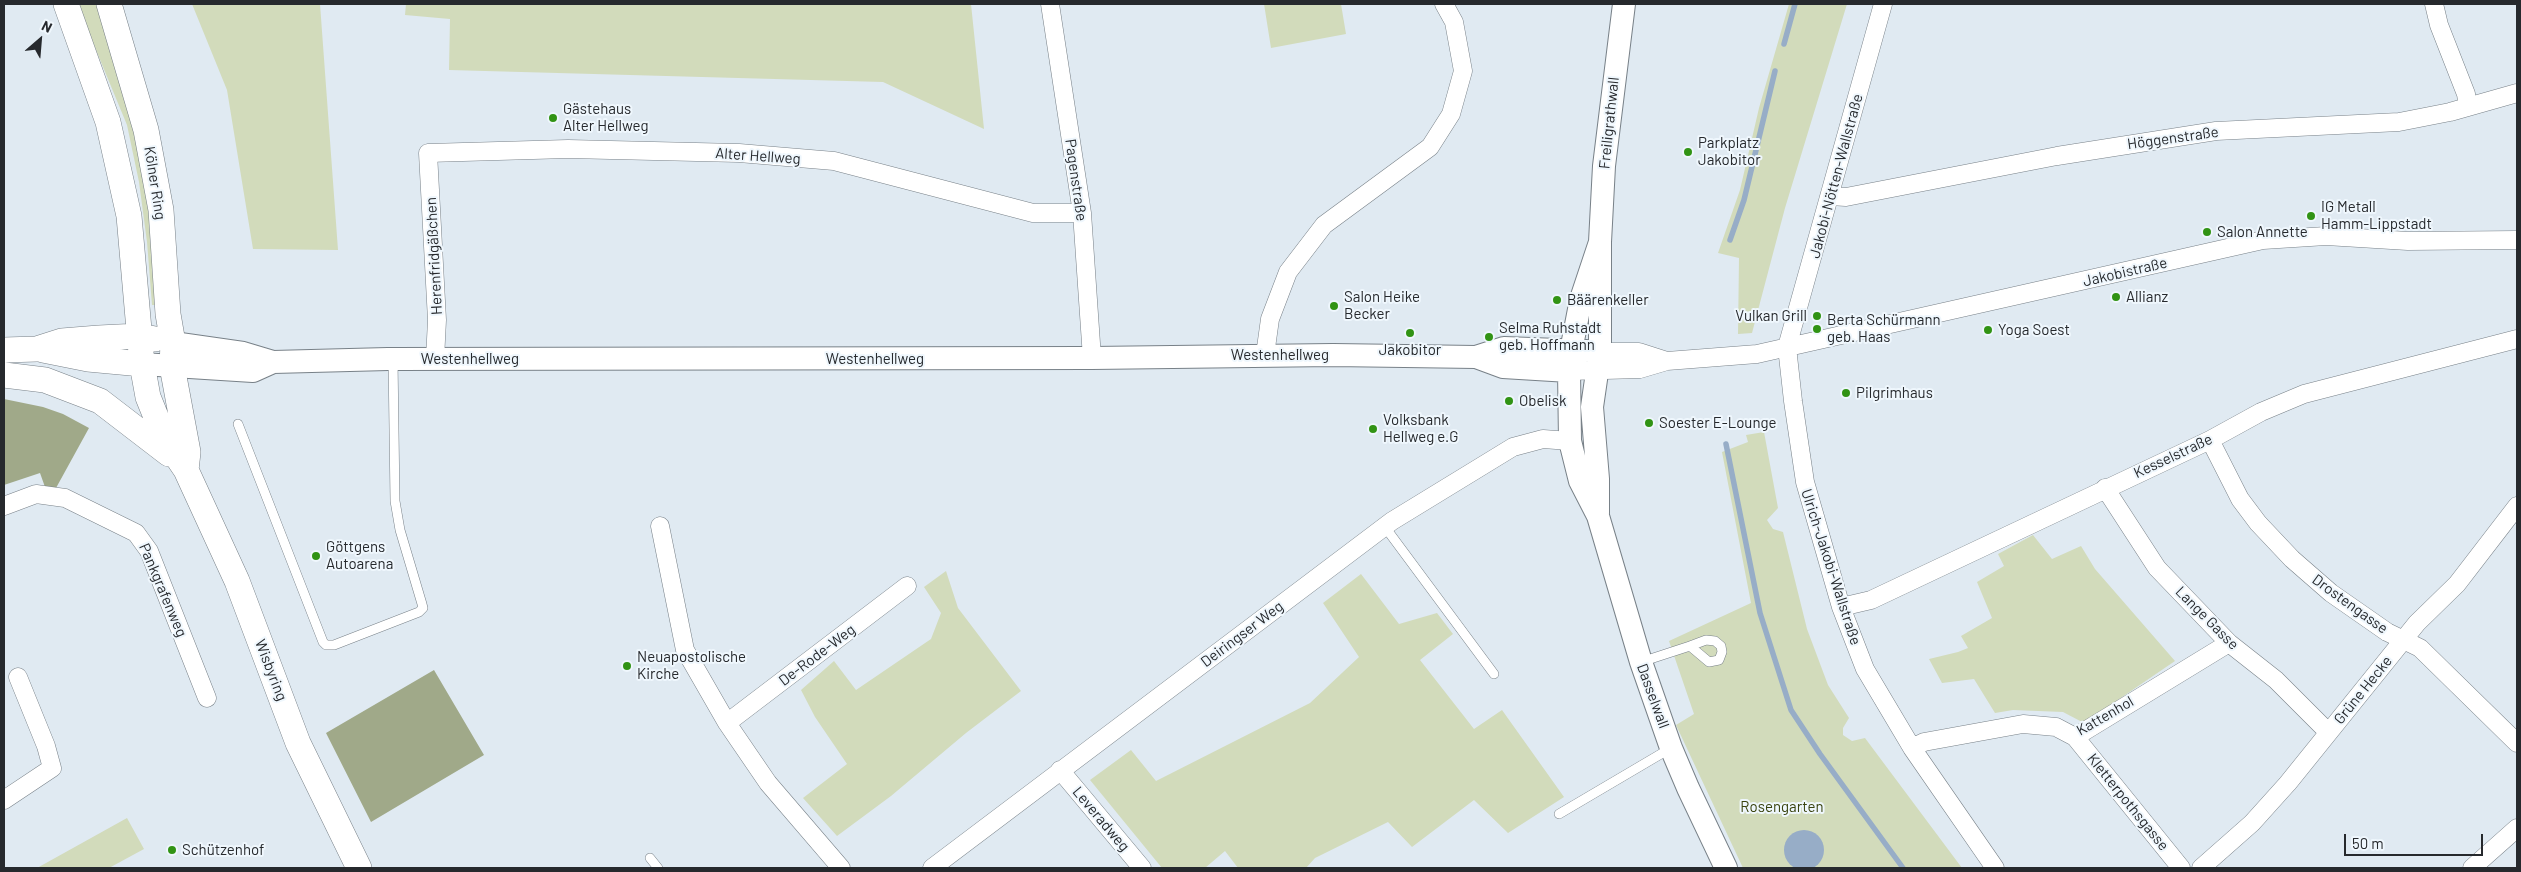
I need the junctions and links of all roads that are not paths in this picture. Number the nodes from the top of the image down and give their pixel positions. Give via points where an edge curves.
1 (66, 4) edge
2 (109, 4) edge
3 (1050, 4) edge
4 (1444, 4) edge
5 (1624, 4) edge
6 (1883, 4) edge
7 (2434, 4) edge
8 (2517, 93) edge
9 (2468, 107) junction
10 (428, 153) joint
11 (1830, 196) junction
12 (1082, 213) junction
13 (2517, 240) edge
14 (1600, 242) junction
15 (140, 336) junction
16 (2517, 339) edge
17 (1787, 347) junction
18 (37, 349) junction
19 (4, 350) edge
20 (172, 354) junction
21 (1266, 355) junction
22 (1092, 358) junction
23 (394, 359) junction
24 (435, 359) junction
25 (1570, 361) junction
26 (1598, 362) junction
27 (142, 364) junction
28 (4, 375) edge
29 (238, 424) dead end
30 (2210, 440) junction
31 (1570, 441) junction
32 (186, 470) junction
33 (2105, 488) junction
34 (4, 506) edge
35 (2517, 506) edge
36 (1598, 516) junction
37 (660, 526) dead end
38 (1384, 527) junction
39 (907, 586) dead end
40 (1841, 607) junction
41 (2404, 640) junction
42 (2229, 643) junction
43 (1690, 646) dead end
44 (1641, 662) junction
45 (1494, 674) dead end
46 (18, 677) dead end
47 (207, 698) dead end
48 (727, 723) junction
49 (2328, 732) junction
50 (2075, 737) junction
51 (2517, 743) edge
52 (1671, 748) junction
53 (1912, 748) junction
54 (1060, 770) junction
55 (4, 800) edge
56 (1558, 814) dead end
57 (2517, 828) edge
58 (650, 858) dead end
59 (359, 868) edge
60 (658, 868) edge
61 (841, 868) edge
62 (932, 868) edge
63 (1142, 868) edge
64 (1726, 868) edge
65 (1995, 868) edge
66 (2181, 868) edge
67 (2201, 868) edge
68 (2472, 868) edge

1 - 15 main road, Kölner Ring via 108,122 117,160 129,216
2 - 20 main road, Kölner Ring via 146,130 160,210
3 - 12 street, Pagenstraße
4 - 21 street via 1454,22 1464,71 1451,114 1430,147 1324,225 1288,272 1270,319
5 - 14 street, Freiligrathwall via 1606,148
6 - 11 street, Jakobi-Nötten-Wallstraße
7 - 9 street
8 - 9 street, Höggenstraße
9 - 11 street, Höggenstraße via 2399,122 2207,133 2056,156 1846,197
10 - 12 street, Alter Hellweg via 577,150 738,153 834,161 1034,213
10 - 24 street, Herenfridgäßchen via 437,320
11 - 17 street, Jakobi-Nötten-Wallstraße
12 - 22 street, Pagenstraße
13 - 17 street, Jakobistraße via 2408,241 2326,236 2263,240
14 - 25 street, Freiligrathwall via 1581,300
14 - 26 street, Freiligrathwall
15 - 18 main road, Westenhellweg via 62,341
15 - 20 main road, Westenhellweg
15 - 27 main road, Wisbyring
16 - 30 street, Kesselstraße via 2304,394 2261,412
17 - 26 street, Jakobistraße via 1737,357 1667,361 1639,352
17 - 40 street, Ulrich-Jakobi-Wallstraße via 1805,482
18 - 19 main road, Westenhellweg
18 - 27 main road, Westenhellweg
20 - 23 street, Westenhellweg via 243,352 273,362
20 - 27 street, Westenhellweg
20 - 32 main road, Wisbyring via 188,452
21 - 22 street, Westenhellweg
21 - 25 street, Westenhellweg via 1476,357 1503,367
22 - 24 street, Westenhellweg
23 - 24 street, Westenhellweg
23 - 29 lane via 394,500 423,608 419,612 334,645 323,642
25 - 26 street, Westenhellweg
25 - 31 street, Dasselwall
26 - 36 street, Dasselwall via 1592,407
27 - 32 main road, Wisbyring via 148,397 165,439
28 - 32 main road via 45,380 100,401 153,440
30 - 33 street, Kesselstraße
30 - 41 street, Drostengasse via 2240,499 2292,559 2331,593
31 - 36 street, Dasselwall via 1580,481
31 - 38 street, Deiringser Weg via 1543,439 1513,446
32 - 59 main road, Wisbyring via 237,581 298,743
33 - 40 street, Kesselstraße via 1871,600
33 - 42 street, Lange Gasse via 2157,568
34 - 47 street, Pankgrafenweg via 36,494 64,498 136,533 149,551
35 - 41 street, Grüne Hecke via 2457,584
36 - 44 street, Dasselwall
37 - 48 street via 685,650
38 - 45 lane
38 - 54 street, Deiringser Weg
39 - 48 street, De-Rode-Weg
40 - 53 street, Ulrich-Jakobi-Wallstraße via 1865,669
41 - 49 street, Grüne Hecke
41 - 51 street, Drostengasse via 2420,648
42 - 49 street, Lange Gasse via 2276,680
42 - 50 street, Kattenhol
43 - 44 lane
44 - 52 street, Dasselwall
46 - 55 street via 52,768
48 - 61 street via 768,783
49 - 67 street, Grüne Hecke via 2252,823
50 - 53 street, Kattenhol via 2056,727 2022,724 1924,742
50 - 66 street, Kletterpothsgasse
52 - 56 lane
52 - 64 street, Dasselwall
53 - 65 street, Ulrich-Jakobi-Wallstraße
54 - 62 street, Deiringser Weg
54 - 63 street, Leveradweg
57 - 68 street
58 - 60 lane

